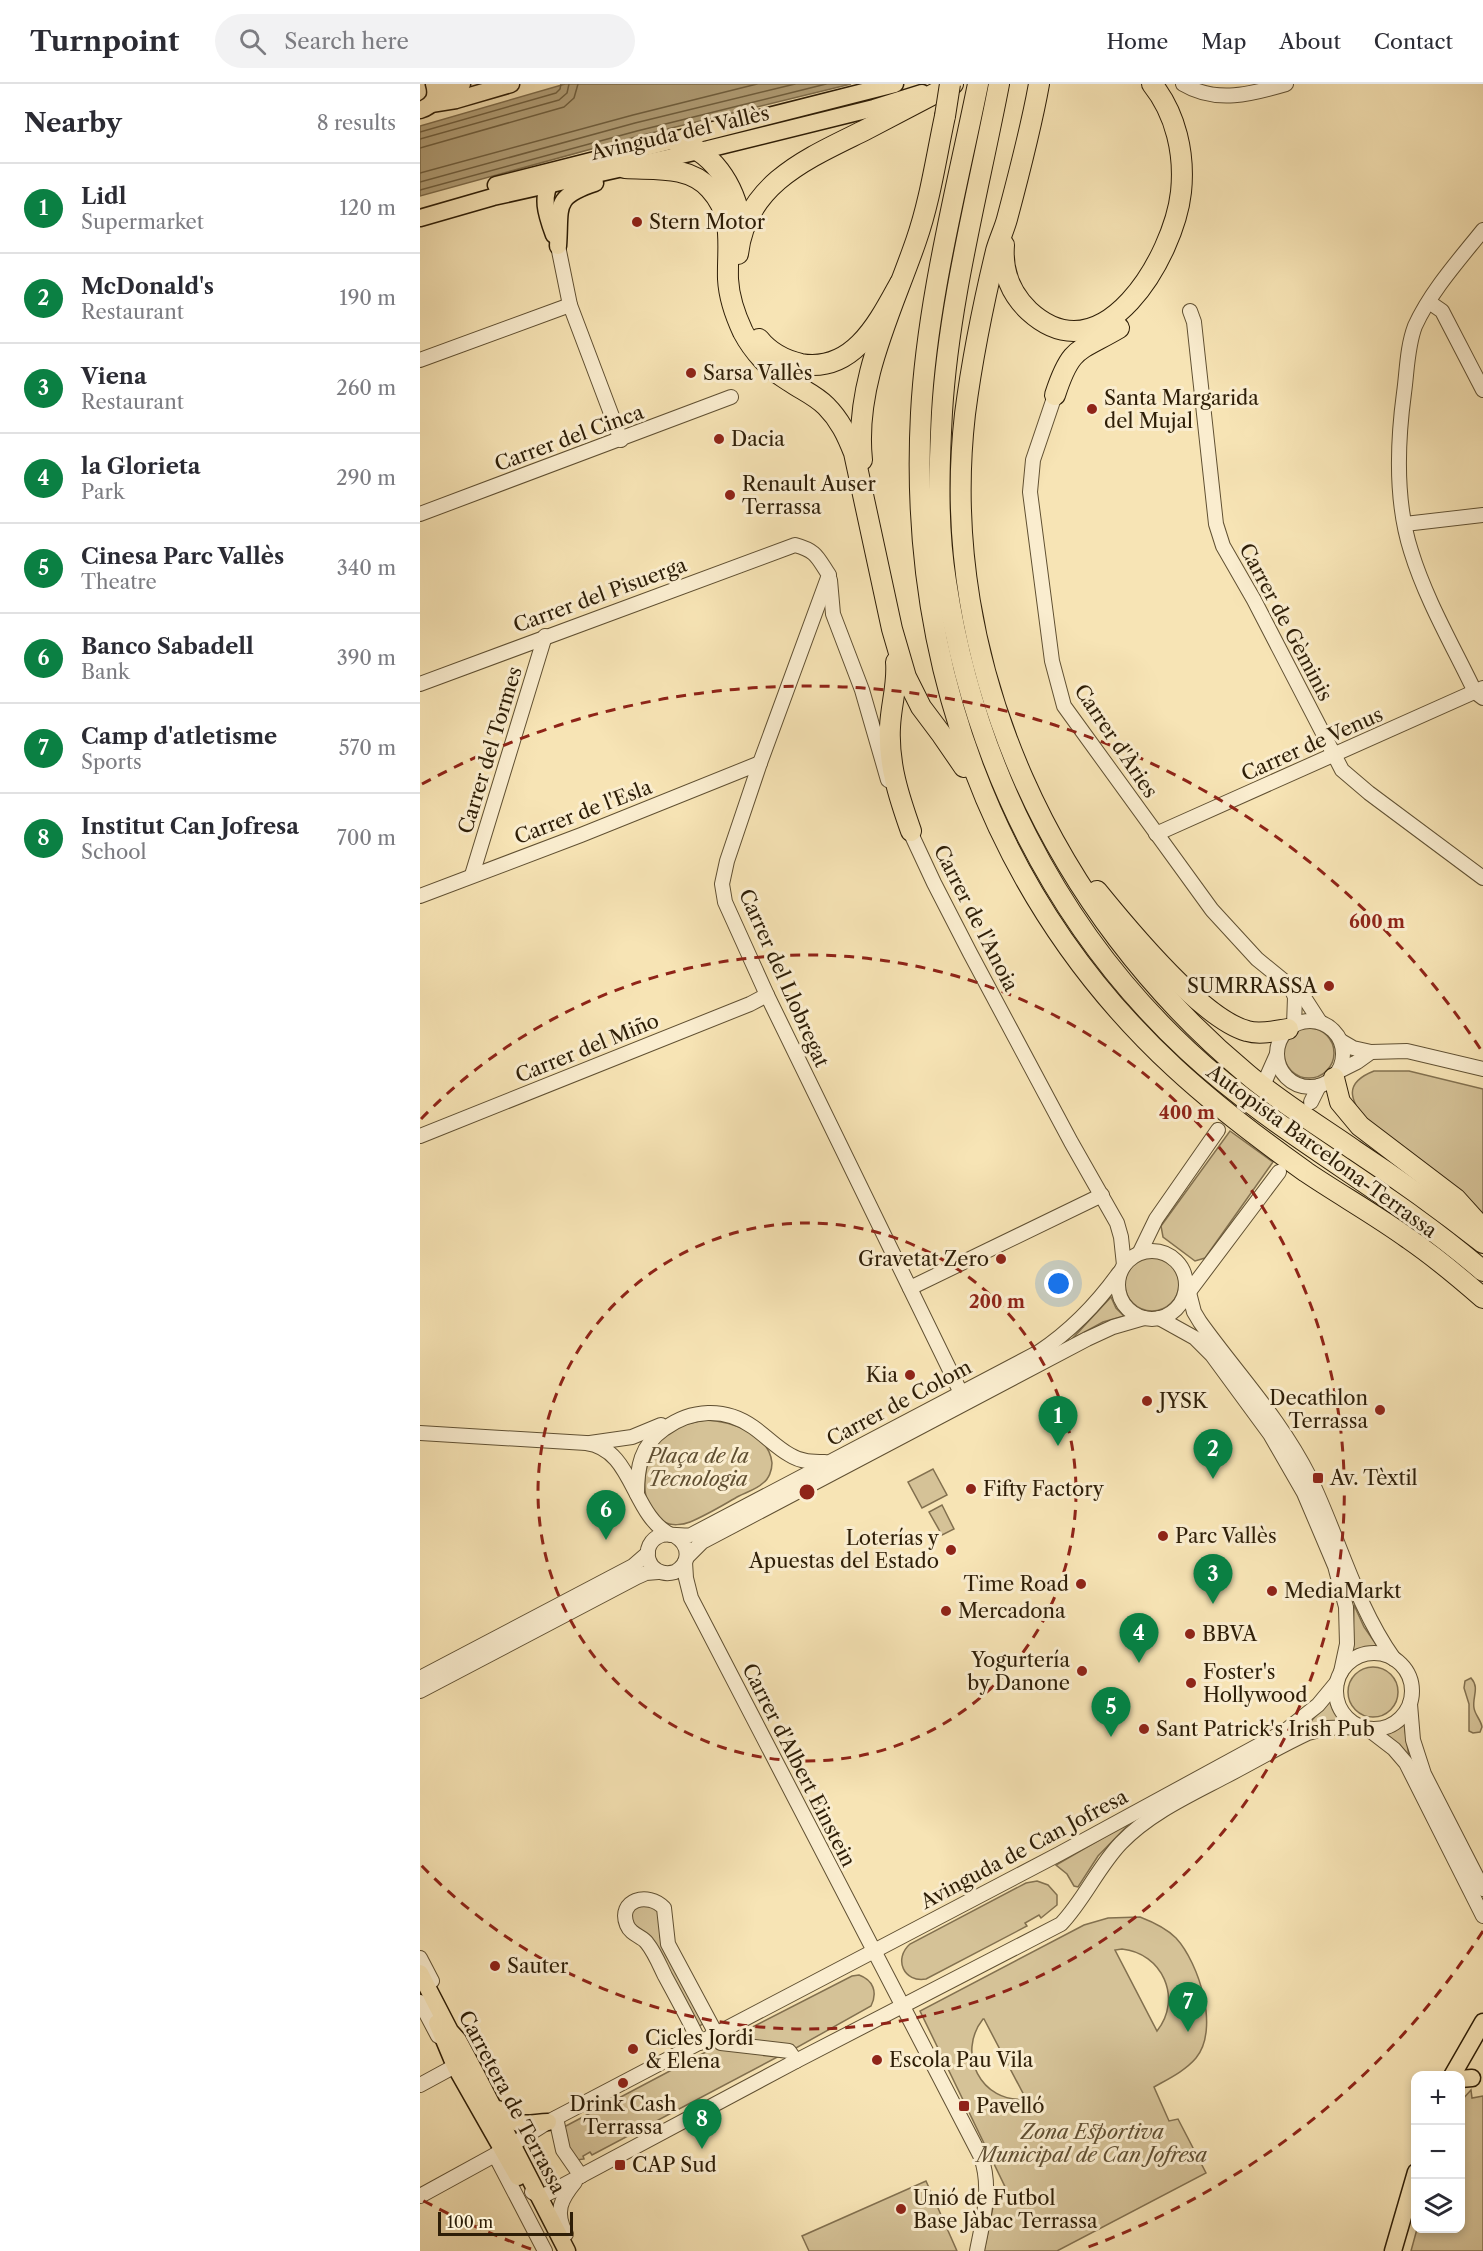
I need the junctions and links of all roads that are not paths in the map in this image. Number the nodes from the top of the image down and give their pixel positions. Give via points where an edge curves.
1 (462, 84) edge
2 (511, 84) edge
3 (895, 84) edge
4 (951, 84) edge
5 (1152, 84) edge
6 (1183, 84) edge
7 (1286, 84) edge
8 (435, 85) edge
9 (1038, 89) edge
10 (998, 91) edge
11 (976, 93) edge
12 (426, 107) edge
13 (673, 140) junction
14 (701, 151) junction
15 (575, 165) junction
16 (625, 168) junction
17 (549, 199) junction
18 (420, 206) edge
19 (1178, 210) junction
20 (420, 218) edge
21 (1006, 221) junction
22 (420, 229) edge
23 (742, 230) junction
24 (1483, 230) edge
25 (558, 246) joint
26 (900, 283) junction
27 (1429, 302) junction
28 (570, 305) junction
29 (1190, 311) dead end
30 (420, 360) edge
31 (1483, 390) edge
32 (1055, 395) joint
33 (731, 398) dead end
34 (621, 440) junction
35 (420, 514) edge
36 (1483, 515) edge
37 (869, 519) junction
38 (1405, 524) junction
39 (829, 575) junction
40 (892, 629) junction
41 (545, 636) junction
42 (983, 665) junction
43 (420, 684) edge
44 (1480, 692) edge
45 (1334, 756) junction
46 (760, 763) junction
47 (988, 805) junction
48 (911, 831) junction
49 (1156, 834) junction
50 (472, 875) junction
51 (1483, 878) edge
52 (420, 896) edge
53 (1290, 986) junction
54 (767, 995) junction
55 (1320, 1022) junction
56 (1291, 1027) junction
57 (1341, 1041) junction
58 (1371, 1052) junction
59 (1277, 1054) junction
60 (1483, 1069) edge
61 (1330, 1078) junction
62 (1265, 1081) dead end
63 (1311, 1102) dead end
64 (1218, 1130) dead end
65 (420, 1136) edge
66 (1279, 1172) dead end
67 (1102, 1195) junction
68 (1483, 1229) edge
69 (1483, 1243) edge
70 (1140, 1252) junction
71 (1122, 1269) junction
72 (1483, 1271) edge
73 (910, 1288) junction
74 (1188, 1290) junction
75 (1483, 1298) edge
76 (1151, 1318) junction
77 (961, 1393) junction
78 (675, 1421) junction
79 (420, 1433) edge
80 (586, 1443) junction
81 (831, 1461) junction
82 (637, 1496) junction
83 (644, 1509) junction
84 (673, 1535) junction
85 (649, 1549) junction
86 (686, 1560) junction
87 (662, 1573) junction
88 (691, 1598) junction
89 (1394, 1659) junction
90 (1339, 1677) junction
91 (420, 1678) edge
92 (420, 1691) edge
93 (1410, 1704) junction
94 (1365, 1728) junction
95 (1483, 1889) edge
96 (1483, 1916) edge
97 (873, 1950) junction
98 (420, 1958) edge
99 (420, 1973) edge
100 (420, 1990) edge
101 (420, 2002) edge
102 (903, 2006) junction
103 (1483, 2014) edge
104 (1483, 2022) edge
105 (716, 2034) junction
106 (458, 2040) junction
107 (1476, 2042) edge
108 (700, 2043) junction
109 (796, 2061) junction
110 (455, 2066) junction
111 (1461, 2071) edge
112 (1463, 2071) edge
113 (420, 2085) edge
114 (490, 2102) junction
115 (552, 2120) junction
116 (504, 2156) junction
117 (581, 2175) junction
118 (1414, 2179) edge
119 (558, 2188) junction
120 (420, 2196) edge
121 (539, 2196) junction
122 (1411, 2220) edge
123 (554, 2226) junction
124 (545, 2251) edge
125 (557, 2251) edge
126 (567, 2251) edge
127 (575, 2251) edge
128 (976, 2251) edge
129 (1393, 2251) edge
130 (1402, 2251) edge

1 - 8 main road
2 - 12 main road
3 - 13 main road, Avinguda del Vallès
4 - 14 main road, Avinguda del Vallès via 874,108
4 - 23 highway via 789,171 760,199
4 - 26 highway, bridge via 930,193
5 - 19 highway via 1168,109 1180,148
6 - 7 street via 1222,97
8 - 12 main road via 436,96
9 - 21 highway
10 - 72 highway, Autopista Barcelona-Terrassa via 951,325 940,466 945,579 969,691 992,760 1017,817 1061,897 1113,969 1166,1029 1242,1096 1418,1220
11 - 47 highway, Autopista Barcelona-Terrassa via 930,324 919,468 923,552 936,642 960,733
13 - 14 highway
13 - 15 main road, Avinguda del Vallès
14 - 16 main road, Avinguda del Vallès
14 - 23 highway via 733,194
15 - 17 main road via 554,178
15 - 18 main road, Avinguda del Vallès
16 - 17 main road, Avinguda del Vallès
16 - 17 main road via 564,199
16 - 37 highway via 686,173 702,181 716,196 728,219 728,274 735,315 770,368 811,394 846,432
17 - 20 main road, Avinguda del Vallès via 457,206
17 - 22 main road
17 - 25 main road
19 - 21 highway via 1157,264 1134,297 1111,319 1078,330 1056,327 1039,319 1013,292 1004,263
19 - 32 highway via 1170,265 1161,282 1125,324 1071,357
21 - 42 highway via 981,317 963,450 965,562
23 - 26 highway via 737,275 746,314 763,344 789,361 821,365 854,350 880,320
24 - 27 street
25 - 28 street
26 - 37 highway via 864,401 862,453
27 - 31 street via 1442,311
27 - 38 street via 1413,333 1399,428
28 - 30 street
28 - 34 street
29 - 45 street, Carrer de Gèminis via 1218,535
32 - 49 street, Carrer d'Àries via 1033,460 1030,492 1058,688 1064,706
33 - 34 street, Carrer del Cinca
34 - 35 street, Carrer del Cinca
36 - 38 street
37 - 40 highway
38 - 44 street via 1426,591
39 - 41 street, Carrer del Pisuerga via 810,549 795,545
39 - 46 street, Carrer del Llobregat
39 - 48 street, Carrer de l'Anoia via 833,614 862,690 894,799
40 - 47 highway via 913,694
40 - 48 highway via 897,678 889,744 894,781
41 - 43 street, Carrer del Pisuerga
41 - 50 street, Carrer del Tormes
42 - 56 highway via 1039,802 1088,879 1127,928 1212,1012 1252,1032
42 - 69 highway via 1009,747 1052,840 1105,923 1143,972 1186,1019 1270,1093 1439,1208
44 - 45 street, Carrer de Venus
45 - 49 street, Carrer de Venus
45 - 51 street, Carrer de Gèminis via 1342,770 1369,793
46 - 50 street, Carrer de l'Esla
46 - 54 street, Carrer del Llobregat via 722,884 724,902
47 - 75 highway, Autopista Barcelona-Terrassa via 1019,867 1068,946 1152,1046 1295,1164 1410,1239
48 - 67 street, Carrer de l'Anoia via 970,953
49 - 53 street, Carrer d'Àries via 1223,924
50 - 52 street, Carrer de l'Esla
53 - 55 street, Carrer d'Àries via 1299,991
53 - 56 street via 1295,997
54 - 65 street, Carrer del Miño
54 - 73 street, Carrer del Llobregat
55 - 56 street via 1311,1020
55 - 57 street via 1329,1026
56 - 59 street via 1280,1041
57 - 58 street
57 - 61 street via 1343,1062
58 - 60 street via 1407,1051
58 - 61 street
59 - 61 street via 1290,1081 1309,1087
59 - 62 street
61 - 63 street
61 - 68 highway via 1340,1102 1360,1126 1456,1199
64 - 70 street via 1156,1219
66 - 74 street
67 - 71 street, Carrer de l'Anoia via 1120,1231
67 - 73 street
70 - 71 street
70 - 74 street via 1167,1254 1178,1262
71 - 76 street via 1118,1290 1124,1305
71 - 77 street, Carrer de Colom via 1097,1302 1062,1336
73 - 77 street, Carrer del Llobregat
74 - 76 street via 1168,1315
74 - 89 street via 1198,1318 1298,1455 1323,1505 1366,1615
76 - 86 street, Carrer de Colom via 1105,1330 1011,1378 702,1542
76 - 90 street via 1195,1338 1222,1367 1270,1434 1304,1493 1335,1566 1346,1607 1347,1644
77 - 81 street, Carrer de Colom
78 - 80 street via 632,1437
78 - 81 street via 700,1413 724,1413 742,1420 790,1455 811,1462
78 - 82 street via 653,1438 643,1452
79 - 80 street
80 - 82 street via 615,1458
81 - 84 street, Carrer de Colom via 691,1535
82 - 83 street
83 - 84 street via 657,1525
83 - 85 street
84 - 85 street via 660,1536
84 - 86 street via 684,1543
85 - 87 street via 651,1566
85 - 91 street via 633,1566
86 - 87 street via 679,1570
86 - 88 street, Carrer d'Albert Einstein
87 - 88 street, Carrer d'Albert Einstein
87 - 92 street via 637,1577
88 - 97 street, Carrer d'Albert Einstein
89 - 90 street via 1383,1654 1359,1656 1348,1662
89 - 93 street via 1406,1670 1411,1682
90 - 94 street via 1336,1693 1343,1714
90 - 97 street, Avinguda de Can Jofresa via 1318,1705 1286,1731
93 - 94 street via 1393,1724
93 - 95 street via 1413,1740 1424,1774
94 - 96 street via 1406,1763
94 - 102 street, Avinguda de Can Jofresa via 1327,1728 1308,1734 1157,1814 1121,1843 1061,1924
97 - 102 street, Carrer d'Albert Einstein
97 - 105 street, Avinguda de Can Jofresa
98 - 106 street
99 - 106 main road, Carretera de Terrassa
100 - 110 main road, Carretera de Terrassa
101 - 110 street
102 - 109 street, Avinguda de Can Jofresa
102 - 128 street, Carrer d'Albert Einstein via 984,2164 987,2192
103 - 111 main road via 1463,2046
104 - 107 main road
105 - 108 street, Avinguda de Can Jofresa
105 - 108 street via 668,1944 664,1908 649,1899 631,1903 625,1919 629,1929 646,1941
105 - 109 street via 721,2043 789,2051
106 - 114 main road, Carretera de Terrassa
107 - 112 main road
108 - 115 street, Avinguda de Can Jofresa
109 - 117 street, Avinguda de Can Jofresa
110 - 113 street
110 - 116 main road, Carretera de Terrassa
114 - 115 main road via 508,2120 518,2124
114 - 116 main road, Carretera de Terrassa
115 - 116 street, Avinguda de Can Jofresa
115 - 117 street via 563,2150
116 - 120 street, Avinguda de Can Jofresa
116 - 121 main road, Carretera de Terrassa
116 - 124 street
116 - 125 main road, Carretera de Terrassa
117 - 119 street, Avinguda de Can Jofresa
117 - 127 street via 563,2196 559,2221
118 - 129 main road
119 - 121 street, Avinguda de Can Jofresa
119 - 123 street
121 - 123 main road, Carretera de Terrassa
122 - 130 main road
123 - 126 main road, Carretera de Terrassa

